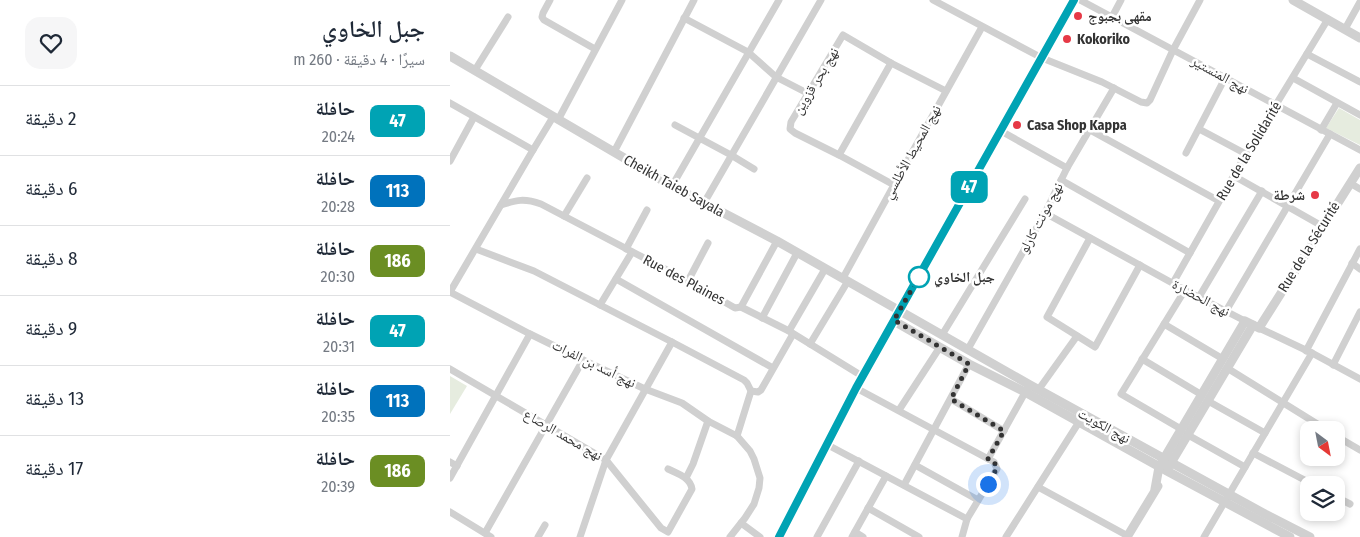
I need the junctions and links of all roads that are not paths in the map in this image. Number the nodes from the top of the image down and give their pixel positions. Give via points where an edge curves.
1 (550, 0) edge
2 (622, 0) edge
3 (694, 0) edge
4 (780, 0) edge
5 (821, 0) edge
6 (933, 0) edge
7 (1074, 0) edge
8 (1080, 0) edge
9 (1121, 0) edge
10 (1200, 0) edge
11 (1293, 0) edge
12 (1360, 2) edge
13 (508, 16) dead end
14 (1112, 17) junction
15 (684, 18) junction
16 (1328, 19) junction
17 (982, 27) junction
18 (1345, 29) junction
19 (1360, 38) edge
20 (595, 49) junction
21 (1173, 50) junction
22 (748, 52) junction
23 (1307, 54) junction
24 (450, 56) edge
25 (1042, 58) junction
26 (891, 63) junction
27 (475, 70) junction
28 (776, 77) junction
29 (1225, 78) junction
30 (1293, 78) junction
31 (1360, 82) edge
32 (1114, 88) junction
33 (946, 91) junction
34 (809, 94) junction
35 (450, 103) edge
36 (1337, 103) junction
37 (1275, 105) junction
38 (1360, 115) edge
39 (474, 117) junction
40 (556, 119) junction
41 (675, 125) dead end
42 (1199, 129) junction
43 (1090, 130) junction
44 (1321, 130) junction
45 (1001, 131) junction
46 (1330, 134) junction
47 (699, 139) junction
48 (533, 150) junction
49 (1360, 150) edge
50 (614, 152) junction
51 (1186, 153) dead end
52 (1246, 154) junction
53 (731, 155) junction
54 (839, 155) junction
55 (450, 162) edge
56 (1067, 168) junction
57 (1360, 168) edge
58 (754, 169) dead end
59 (1234, 176) junction
60 (586, 178) dead end
61 (1061, 180) junction
62 (1350, 183) junction
63 (894, 184) junction
64 (672, 186) junction
65 (1360, 190) edge
66 (1262, 191) junction
67 (1025, 199) dead end
68 (1219, 201) junction
69 (704, 203) junction
70 (501, 205) junction
71 (1287, 206) junction
72 (647, 210) dead end
73 (1045, 213) junction
74 (564, 216) junction
75 (1322, 226) junction
76 (1090, 238) junction
77 (777, 241) junction
78 (708, 243) dead end
79 (476, 249) junction
80 (1360, 250) edge
81 (629, 251) junction
82 (797, 253) junction
83 (1190, 253) junction
84 (1352, 264) junction
85 (1140, 266) junction
86 (825, 269) junction
87 (1360, 269) edge
88 (616, 279) junction
89 (845, 279) junction
90 (688, 281) junction
91 (1173, 283) junction
92 (1185, 290) junction
93 (450, 292) edge
94 (1199, 298) junction
95 (600, 305) junction
96 (741, 307) junction
97 (900, 310) junction
98 (1226, 311) junction
99 (1360, 312) edge
100 (762, 318) junction
101 (894, 320) junction
102 (1164, 324) junction
103 (1252, 325) junction
104 (791, 333) junction
105 (530, 334) junction
106 (942, 335) junction
107 (1077, 336) junction
108 (672, 342) junction
109 (810, 344) junction
110 (940, 347) junction
111 (968, 349) junction
112 (1309, 352) junction
113 (1142, 359) junction
114 (1223, 359) junction
115 (583, 360) junction
116 (969, 364) junction
117 (1334, 365) junction
118 (773, 368) junction
119 (1227, 368) junction
120 (450, 369) edge
121 (862, 376) junction
122 (1360, 379) edge
123 (856, 388) junction
124 (1027, 388) junction
125 (645, 389) junction
126 (751, 390) junction
127 (1039, 390) junction
128 (495, 396) junction
129 (1205, 398) junction
130 (951, 399) junction
131 (1282, 403) junction
132 (899, 410) junction
133 (708, 420) junction
134 (1312, 421) edge
135 (1079, 422) junction
136 (547, 425) junction
137 (934, 429) junction
138 (1004, 431) junction
139 (1184, 432) junction
140 (1265, 433) junction
141 (737, 436) junction
142 (1345, 441) edge
143 (826, 444) junction
144 (1360, 450) edge
145 (1253, 453) junction
146 (988, 459) junction
147 (606, 460) junction
148 (859, 461) junction
149 (453, 464) edge
150 (915, 465) junction
151 (1165, 465) junction
152 (1245, 467) junction
153 (668, 469) dead end
154 (886, 476) junction
155 (450, 478) edge
156 (686, 478) junction
157 (1300, 478) edge
158 (904, 485) junction
159 (1038, 487) junction
160 (1227, 498) junction
161 (978, 500) junction
162 (1345, 502) edge
163 (1350, 504) dead end
164 (868, 508) junction
165 (450, 512) edge
166 (967, 519) junction
167 (741, 524) junction
168 (545, 526) dead end
169 (488, 535) edge
170 (853, 535) edge
171 (1128, 536) edge
172 (538, 537) edge
173 (580, 537) edge
174 (730, 537) edge
175 (760, 537) edge
176 (779, 537) edge
177 (817, 537) edge
178 (863, 537) edge
179 (919, 537) edge
180 (962, 537) edge
181 (1006, 537) edge
182 (1204, 537) edge
183 (1290, 537) edge
184 (1310, 537) edge

1 - 20 street via 543,12 544,20
2 - 20 street
3 - 15 street
4 - 22 street
5 - 28 street
6 - 17 street
7 - 25 street
8 - 14 street, نهج المنستير
9 - 14 street
10 - 21 street
11 - 16 street
12 - 18 street
13 - 27 street
14 - 21 street, نهج المنستير
15 - 22 street
15 - 50 street
16 - 18 street
16 - 23 street, Rue de la Solidarité
17 - 25 street
17 - 33 street, نهج المحيط الأطلسي
18 - 19 street
20 - 40 street
21 - 29 street, نهج المنستير
21 - 32 street via 1147,103
22 - 28 street
22 - 47 street
23 - 30 street, Rue de la Solidarité
23 - 31 street
24 - 27 street, Cheikh Taieb Sayala
25 - 32 street
25 - 45 street
26 - 33 street, نهج بحر قزوين
26 - 34 street, نهج بحر قزوين via 843,35
26 - 54 street
27 - 40 street, Cheikh Taieb Sayala
28 - 34 street
28 - 53 street
29 - 37 street, نهج المنستير
29 - 42 street
30 - 36 street
30 - 37 street, Rue de la Solidarité
32 - 43 street, نهج مونت كارلو
33 - 63 street, نهج المحيط الأطلسي
34 - 54 street, نهج بحر قزوين via 790,129
35 - 39 street
36 - 38 street
36 - 44 street
37 - 44 street, نهج المنستير
37 - 52 street, Rue de la Solidarité
39 - 48 street
39 - 55 street
40 - 48 street
40 - 50 street, Cheikh Taieb Sayala
41 - 47 street
42 - 51 street
42 - 52 street
43 - 56 street, نهج مونت كارلو
43 - 68 street
44 - 46 street, نهج المنستير
45 - 56 street
45 - 97 street
46 - 49 street, نهج المنستير
46 - 71 street
47 - 53 street
47 - 64 street
48 - 70 street
50 - 64 street, Cheikh Taieb Sayala
52 - 59 street, Rue de la Solidarité
53 - 58 street
53 - 69 street
54 - 63 street, نهج بحر قزوين
56 - 61 street, نهج مونت كارلو
57 - 62 street, Rue de la Sécurité
59 - 66 street
59 - 68 street, Rue de la Solidarité
60 - 74 street
61 - 73 street, نهج مونت كارلو
61 - 83 street
62 - 65 street
62 - 75 street, Rue de la Sécurité
63 - 89 street, نهج المحيط الأطلسي
64 - 69 street, Cheikh Taieb Sayala
66 - 71 street
66 - 94 street
67 - 106 street
68 - 83 street, Rue de la Solidarité
69 - 77 street, Cheikh Taieb Sayala
70 - 74 street, Rue des Plaines via 531,200
70 - 79 street
71 - 75 street
71 - 98 street
72 - 81 street
73 - 76 street, نهج الحضارة
73 - 111 street, نهج مونت كارلو
74 - 81 street, Rue des Plaines
75 - 103 street, Rue de la Sécurité
76 - 85 street, نهج الحضارة
76 - 107 street via 1047,317
77 - 82 street, Cheikh Taieb Sayala
77 - 96 street
78 - 90 street
79 - 93 street
79 - 95 street via 534,271
80 - 84 street
81 - 88 street
81 - 90 street, Rue des Plaines
82 - 86 street, Cheikh Taieb Sayala
82 - 100 street
83 - 91 street, Rue de la Solidarité
84 - 87 street
84 - 112 street
85 - 91 street, نهج الحضارة
85 - 107 street via 1095,347
86 - 89 street, Cheikh Taieb Sayala
86 - 104 street
88 - 95 street
88 - 118 street
89 - 97 street, Cheikh Taieb Sayala
89 - 109 street, نهج المحيط الأطلسي
90 - 96 street, Rue des Plaines via 735,308
91 - 92 street, نهج الحضارة
92 - 94 street, نهج الحضارة
92 - 102 street
93 - 105 street, نهج أسد بن الفرات
94 - 98 street, نهج الحضارة
95 - 108 street
96 - 100 street, Rue des Plaines
97 - 101 street
97 - 106 street, نهج الكويت
98 - 103 street, نهج الحضارة
99 - 117 street
100 - 104 street, Rue des Plaines
101 - 110 street, نهج الكويت
101 - 121 street
102 - 113 street
102 - 114 street
103 - 112 street, نهج الحضارة
103 - 114 street, Rue de la Sécurité
103 - 119 street, Rue de la Sécurité
104 - 109 street, Rue des Plaines
104 - 118 street
105 - 115 street, نهج أسد بن الفرات
105 - 128 street
106 - 111 street, نهج الكويت
107 - 127 street
108 - 125 street
108 - 126 street via 744,380
109 - 121 street, Rue des Plaines
110 - 116 street, نهج الكويت
110 - 132 street
111 - 124 street, نهج الكويت
112 - 117 street, نهج الحضارة
112 - 131 street
113 - 129 street
113 - 139 street via 1121,394
114 - 129 street, Rue de la Sécurité
115 - 125 street, نهج أسد بن الفرات
115 - 136 street
116 - 124 street, نهج الكويت
116 - 130 street
117 - 122 street, نهج الحضارة
118 - 126 street via 761,390
119 - 129 street, Rue de la Sécurité
119 - 131 street
120 - 128 street, نهج محمد الرصاع
121 - 123 street
123 - 132 street
123 - 143 street
124 - 127 street, نهج الكويت
124 - 135 street, نهج الكويت
124 - 138 street
125 - 133 street, نهج أسد بن الفرات via 682,403
125 - 147 street
126 - 141 street
127 - 151 street, نهج الكويت
128 - 136 street, نهج محمد الرصاع
128 - 149 street
129 - 139 street, Rue de la Sécurité
129 - 140 street
130 - 137 street
130 - 138 street
131 - 134 street
131 - 140 street
132 - 137 street
133 - 141 street, نهج أسد بن الفرات
133 - 156 street
135 - 151 street, نهج الكويت
135 - 159 street
136 - 147 street, نهج محمد الرصاع
136 - 169 street
137 - 146 street
137 - 150 street
138 - 146 street
139 - 151 street, Rue de la Sécurité
139 - 152 street
140 - 145 street
141 - 167 street via 754,459 760,478 754,504
142 - 144 street
143 - 148 street
143 - 176 street
145 - 152 street
145 - 157 street
146 - 161 street via 997,468
147 - 156 street, نهج محمد الرصاع via 661,528 668,532 692,489
147 - 173 street
148 - 154 street
148 - 177 street
149 - 155 street
150 - 158 street
150 - 161 street
151 - 160 street, نهج الكويت
151 - 171 street, Rue de la Sécurité
152 - 160 street
153 - 156 street
154 - 158 street
154 - 164 street
158 - 166 street
159 - 171 street
159 - 181 street
160 - 182 street
160 - 183 street, نهج الكويت
160 - 184 street, نهج الكويت
161 - 166 street
162 - 163 street
164 - 170 street
164 - 179 street
165 - 169 street
166 - 180 street
167 - 174 street
167 - 175 street
168 - 172 street
170 - 178 street

